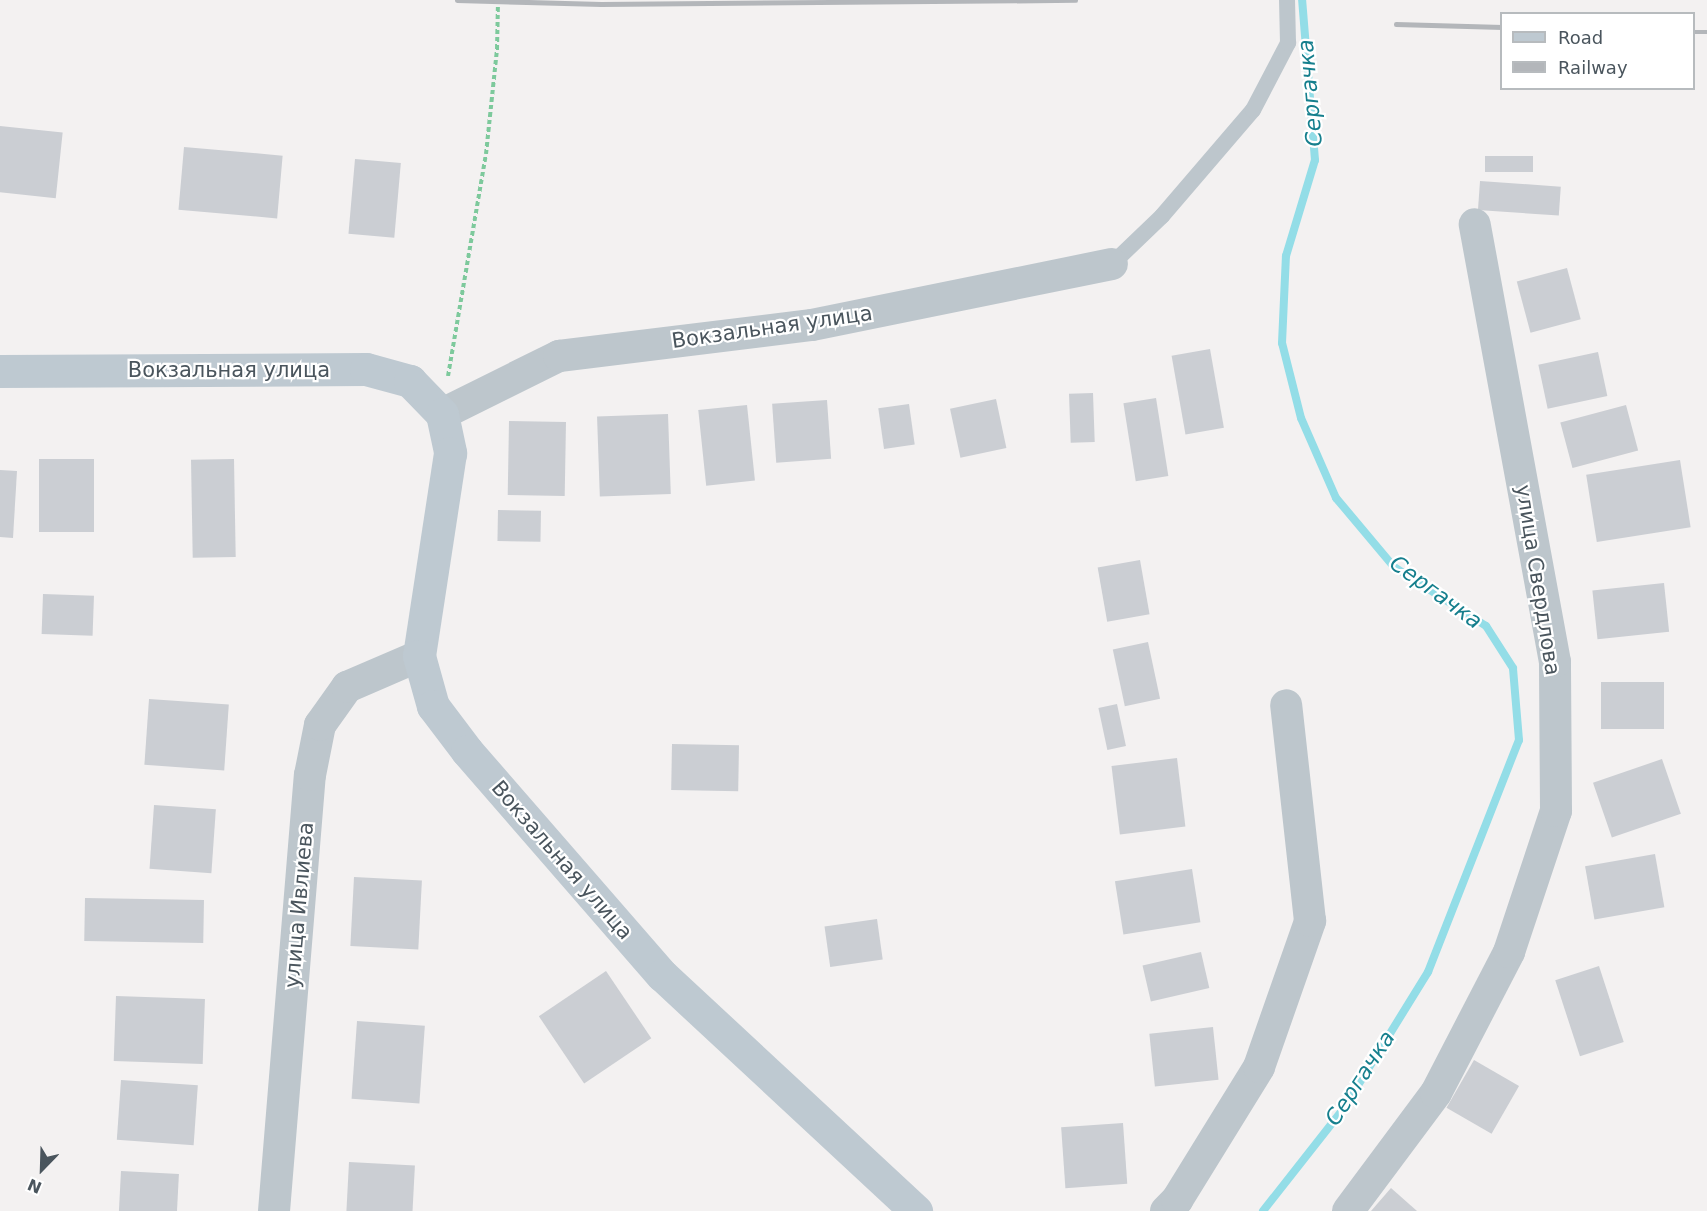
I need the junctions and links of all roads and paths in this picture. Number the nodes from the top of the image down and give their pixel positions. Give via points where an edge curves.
1 (498, 0) edge
2 (1287, 0) edge
3 (1475, 224) dead end
4 (1112, 264) joint
5 (0, 370) edge
6 (442, 414) junction
7 (419, 656) junction
8 (1286, 705) dead end
9 (274, 1211) edge
10 (916, 1211) edge
11 (1166, 1211) edge
12 (1348, 1211) edge

1 - 6 path via 486,154
2 - 4 lane via 1288,43 1253,110 1162,216
3 - 12 street, улица Свердлова via 1555,662 1556,811 1509,952 1441,1083
4 - 6 street, Вокзальная улица via 812,325 559,356
5 - 6 street, Вокзальная улица via 366,369 410,381
6 - 7 street, Вокзальная улица via 450,453
7 - 9 street, улица Ивлиева via 347,687 320,725 310,775
7 - 10 street, Вокзальная улица via 433,706 467,751 662,975
8 - 11 street via 1310,921 1259,1067 1177,1200

